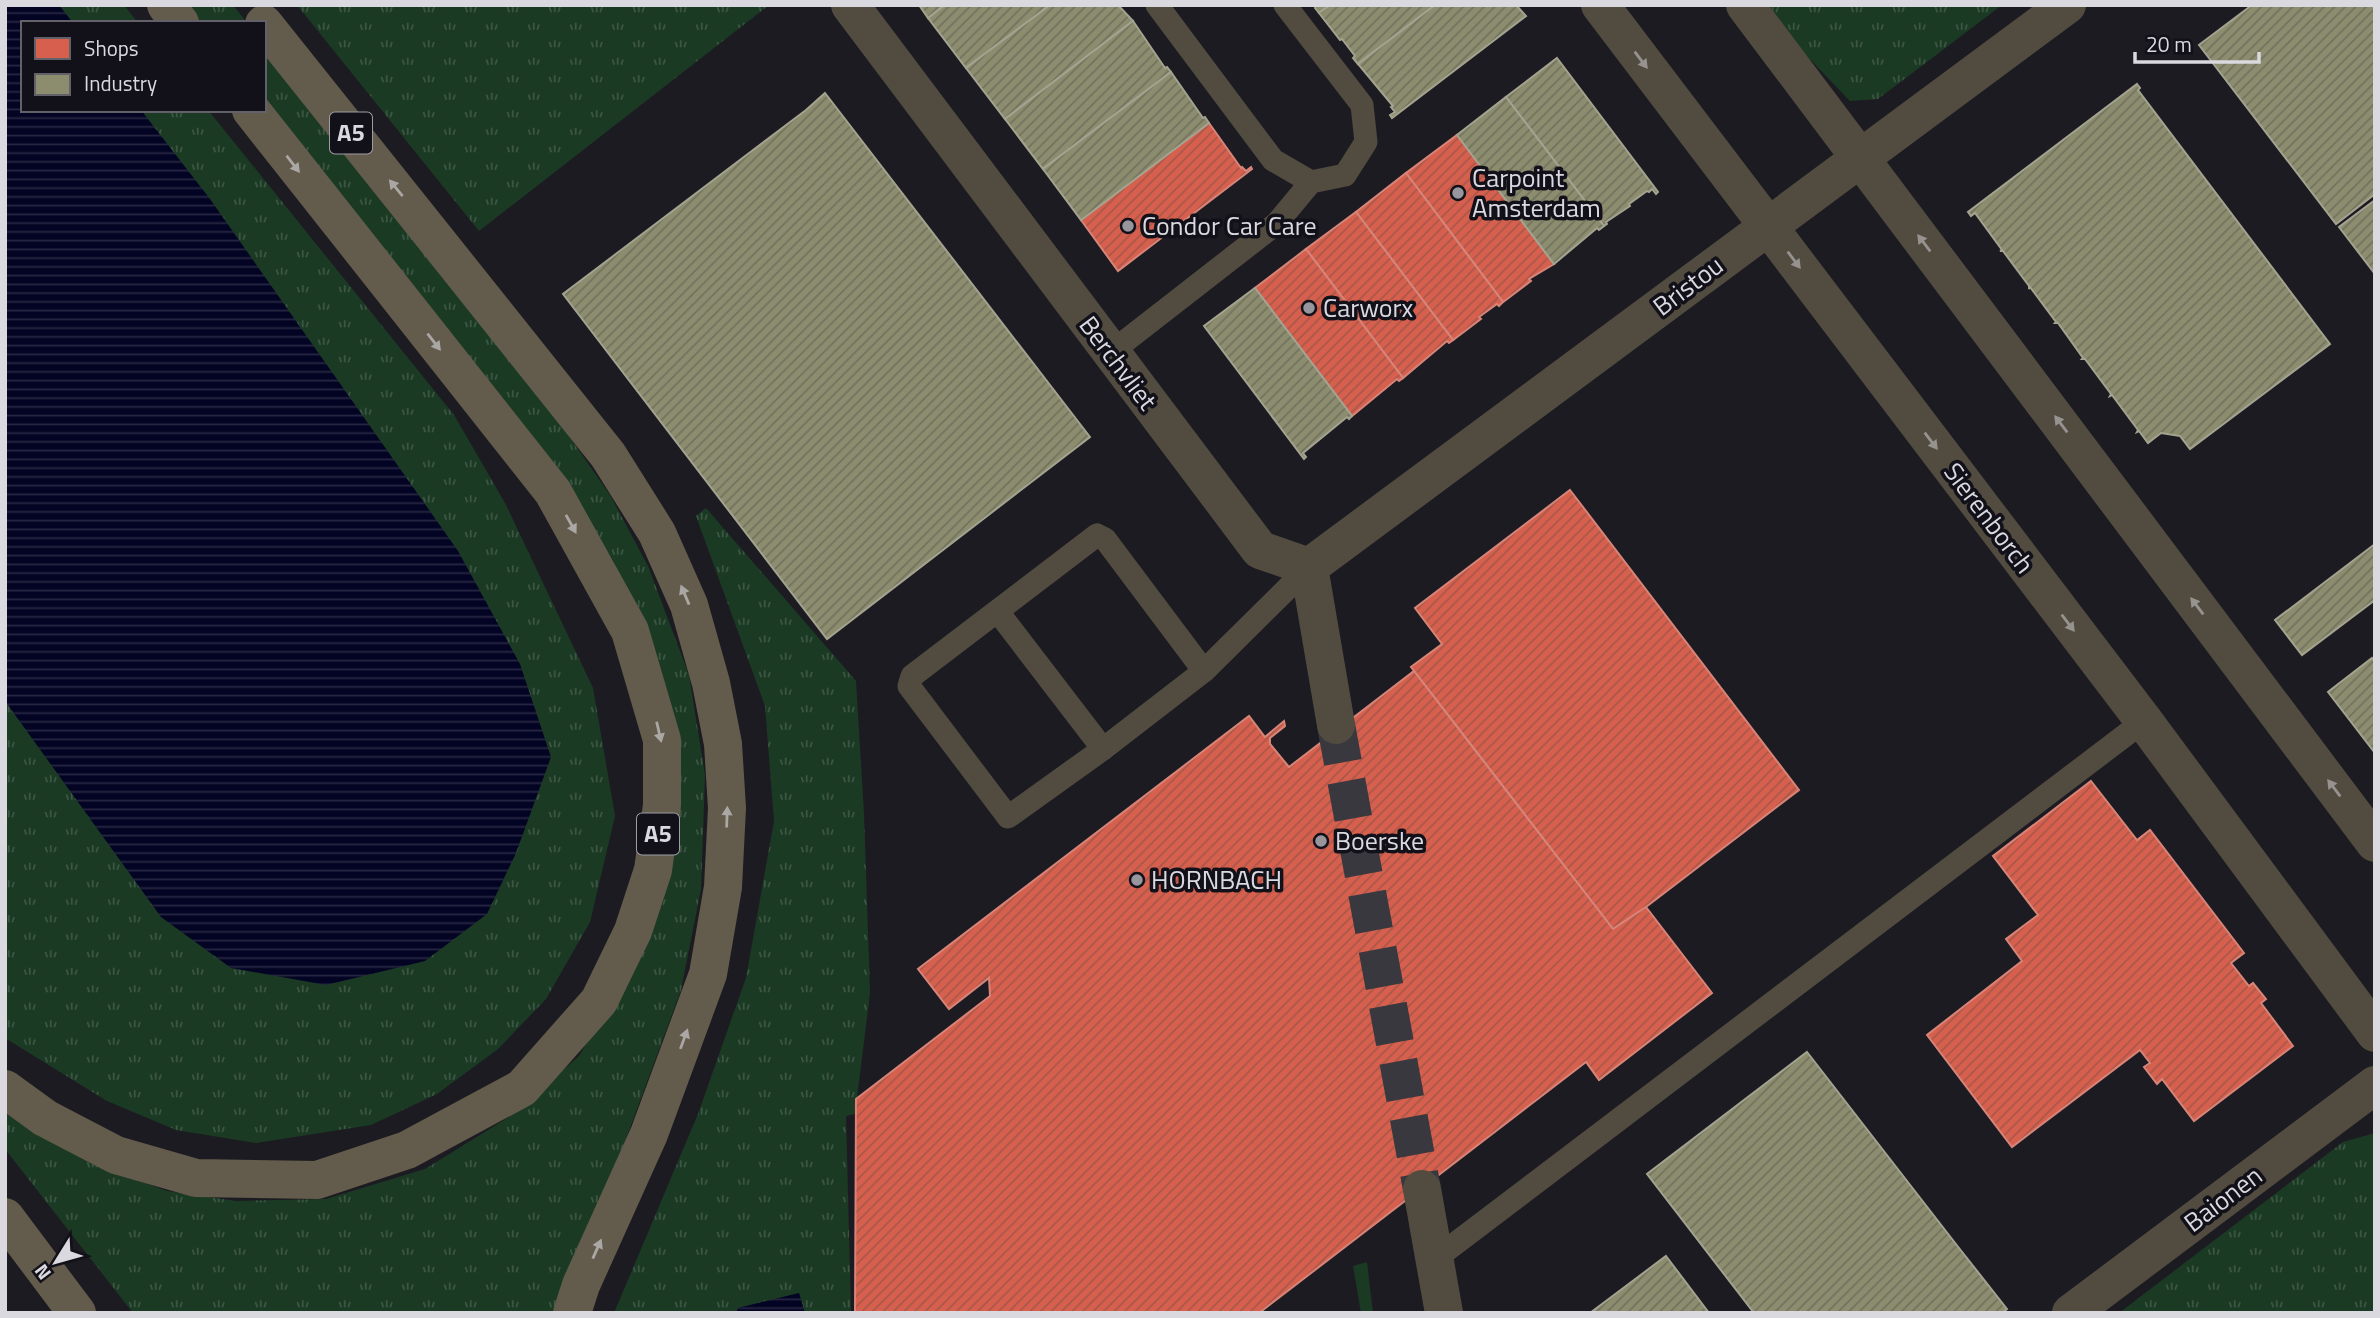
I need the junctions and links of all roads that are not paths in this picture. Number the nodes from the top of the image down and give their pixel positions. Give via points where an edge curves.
1 (166, 5) edge
2 (249, 5) edge
3 (850, 5) edge
4 (1157, 5) edge
5 (1285, 5) edge
6 (1600, 5) edge
7 (1745, 5) edge
8 (2067, 5) edge
9 (178, 21) edge
10 (262, 21) edge
11 (266, 27) edge
12 (253, 112) edge
13 (1862, 159) junction
14 (1311, 181) junction
15 (1768, 226) junction
16 (1110, 352) junction
17 (1309, 567) junction
18 (998, 612) junction
19 (1204, 671) junction
20 (2144, 721) junction
21 (1336, 725) tunnel mouth
22 (1103, 749) junction
23 (2375, 843) edge
24 (2375, 1033) edge
25 (2375, 1086) edge
26 (5, 1089) edge
27 (1422, 1189) tunnel mouth
28 (5, 1217) edge
29 (1435, 1259) junction
30 (77, 1313) edge
31 (572, 1313) edge
32 (1444, 1313) edge
33 (2071, 1313) edge

1 - 9 highway
2 - 10 highway, A5
3 - 16 street, Berchvliet
4 - 14 lane via 1273,160
5 - 14 lane via 1362,106 1366,142 1345,175
6 -> 15 street, Sierenborch
7 - 13 street
8 - 13 street, Bristou
31 -> 11 highway, A5 via 649,1134 708,974 723,887 727,808 723,744 711,683 689,605 657,533 608,455
12 -> 26 highway, A5 via 552,492 630,631 662,740 662,805 653,870 633,931 599,1001 522,1087 407,1150 317,1180 197,1178 116,1155 46,1118
13 - 15 street, Bristou
23 -> 13 street
14 - 16 lane via 1277,223
15 - 17 street, Bristou
15 -> 20 street, Sierenborch
16 - 17 street, Berchvliet via 1260,550
17 - 19 lane
17 - 21 street
18 - 19 lane via 1097,536 1105,539
18 - 22 lane
18 - 22 lane via 912,676 909,686 1008,817
19 - 22 lane
20 - 24 street, Sierenborch
20 - 29 lane
25 - 33 street, Baionen
27 - 29 street
28 - 30 highway
29 - 32 street

